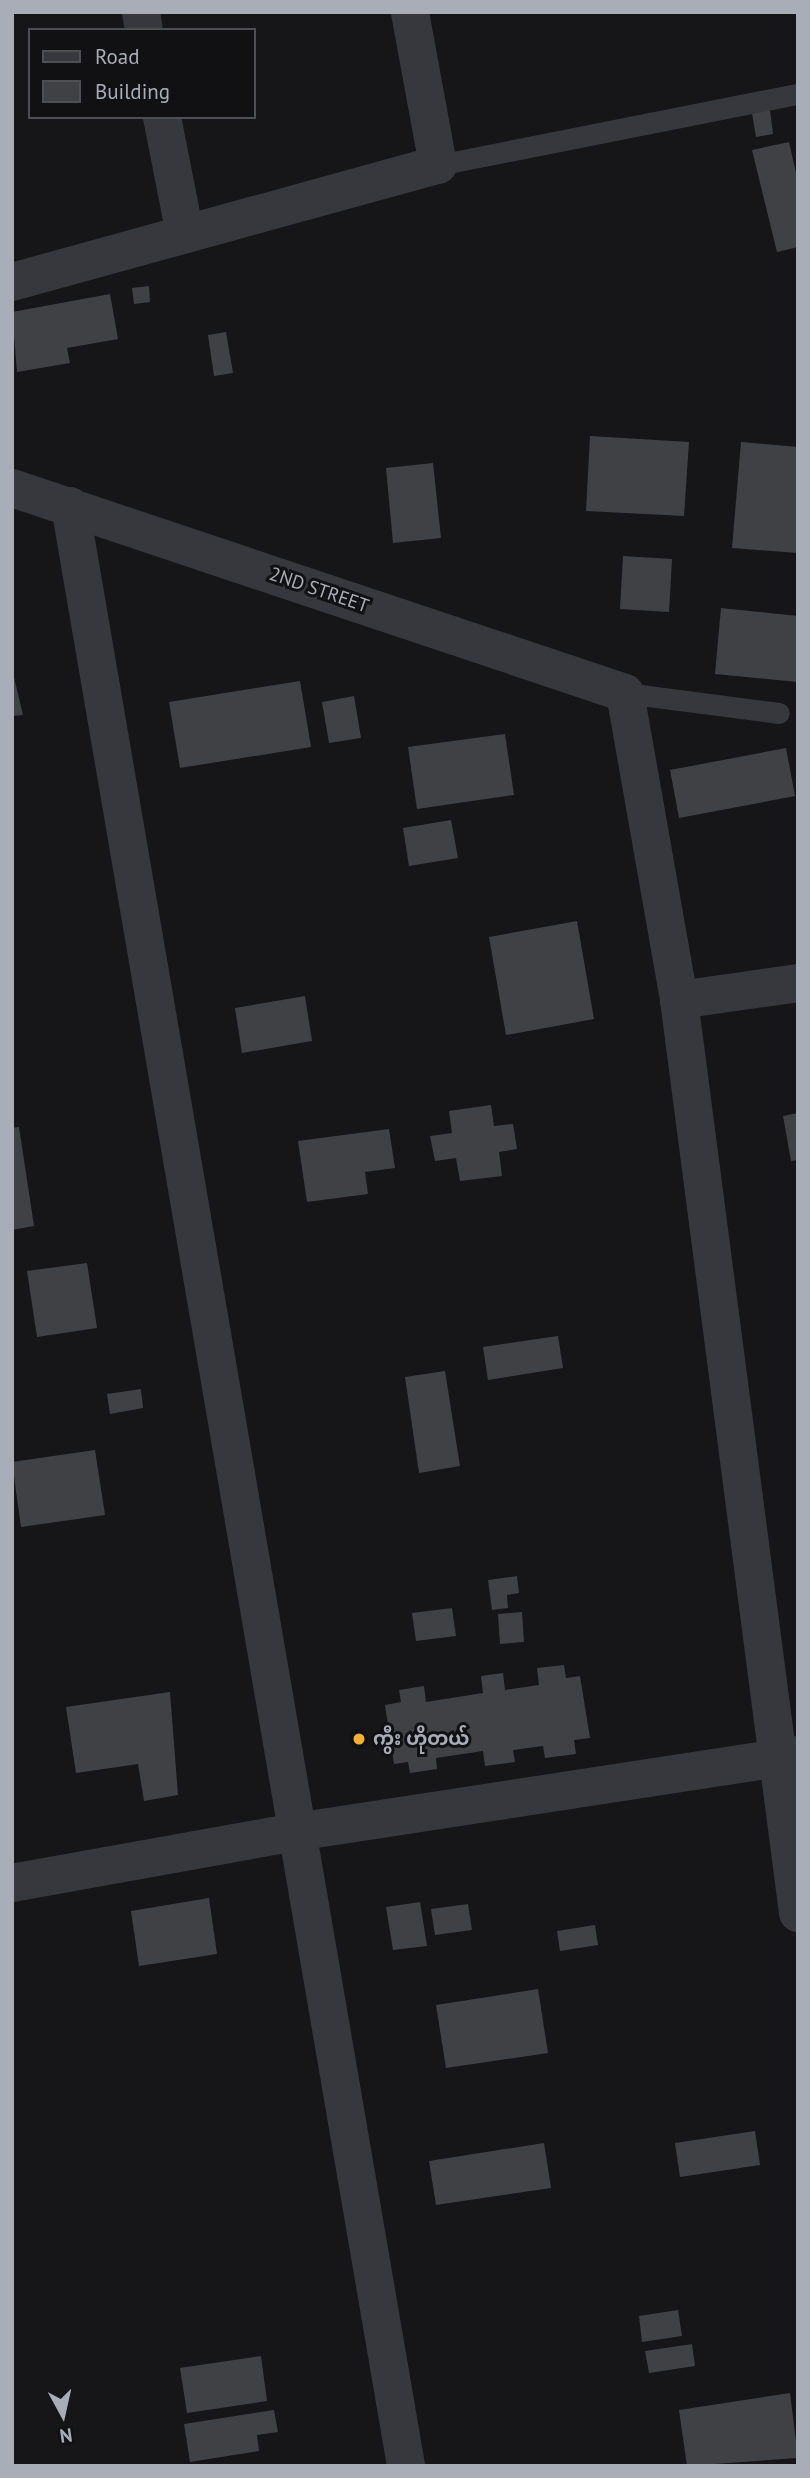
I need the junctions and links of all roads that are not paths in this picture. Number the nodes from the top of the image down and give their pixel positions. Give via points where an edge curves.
1 (410, 12) edge
2 (798, 94) edge
3 (162, 119) edge
4 (438, 165) junction
5 (185, 234) junction
6 (12, 282) edge
7 (12, 488) edge
8 (70, 506) junction
9 (625, 693) junction
10 (779, 713) dead end
11 (798, 983) edge
12 (679, 1000) junction
13 (786, 1756) edge
14 (296, 1832) junction
15 (12, 1883) edge
16 (798, 1913) edge
17 (406, 2466) edge

1 - 4 street
2 - 4 lane
3 - 5 street
4 - 5 street
5 - 6 street
7 - 8 street, 2ND STREET
8 - 9 street, 2ND STREET
8 - 14 street
9 - 10 lane
9 - 12 street
11 - 12 street
12 - 13 street
13 - 14 street
13 - 16 street
14 - 15 street
14 - 17 street

